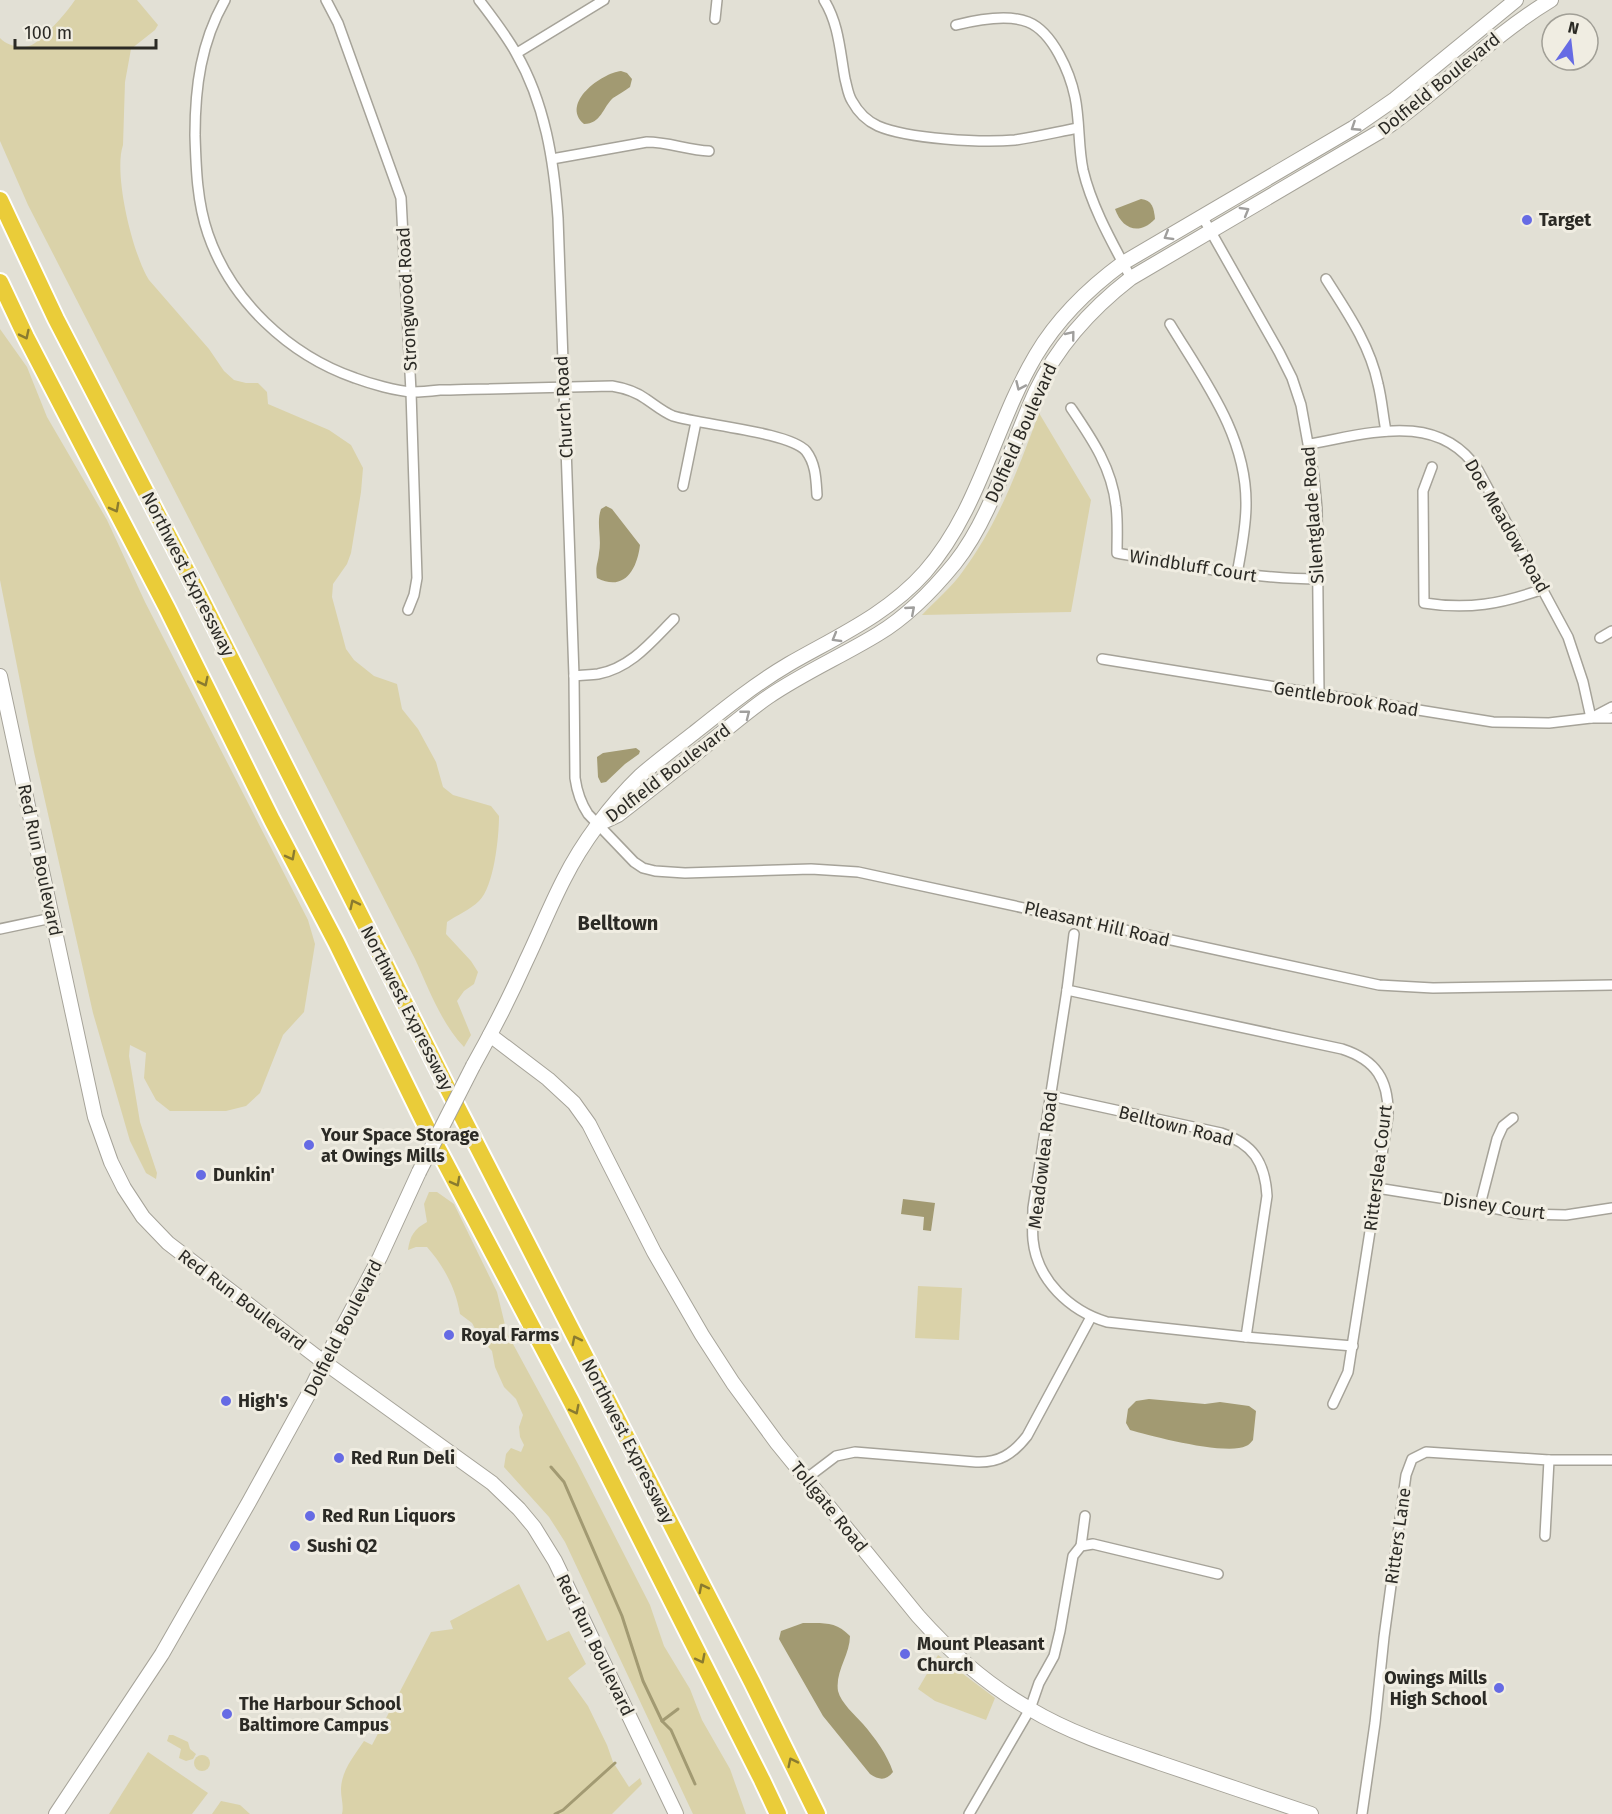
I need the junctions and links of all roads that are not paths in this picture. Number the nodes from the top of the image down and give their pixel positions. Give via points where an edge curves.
1 (225, 0) edge
2 (326, 0) edge
3 (479, 0) edge
4 (604, 0) edge
5 (717, 0) edge
6 (824, 0) edge
7 (1516, 0) edge
8 (1551, 0) edge
9 (715, 19) dead end
10 (956, 25) dead end
11 (517, 53) junction
12 (1078, 128) junction
13 (709, 151) dead end
14 (552, 159) junction
15 (0, 200) edge
16 (1202, 216) junction
17 (1210, 231) junction
18 (1123, 263) junction
19 (1131, 278) junction
20 (1326, 279) dead end
21 (0, 282) edge
22 (1170, 324) dead end
23 (563, 387) junction
24 (411, 392) junction
25 (1071, 408) dead end
26 (696, 422) junction
27 (1386, 431) junction
28 (1309, 444) junction
29 (1432, 467) dead end
30 (683, 486) dead end
31 (817, 495) dead end
32 (1237, 574) junction
33 (1318, 579) junction
34 (1543, 589) junction
35 (408, 610) dead end
36 (674, 619) dead end
37 (1612, 631) edge
38 (1600, 638) dead end
39 (1102, 659) dead end
40 (0, 676) edge
41 (574, 676) junction
42 (1319, 695) junction
43 (1612, 707) edge
44 (1591, 718) junction
45 (1612, 718) edge
46 (599, 824) junction
47 (52, 918) junction
48 (0, 929) edge
49 (1074, 934) dead end
50 (1612, 985) edge
51 (1067, 990) junction
52 (490, 1035) junction
53 (1051, 1096) junction
54 (1513, 1118) dead end
55 (1377, 1188) junction
56 (1480, 1205) junction
57 (1612, 1208) edge
58 (1091, 1317) junction
59 (1246, 1337) junction
60 (1353, 1346) junction
61 (324, 1362) junction
62 (1333, 1404) dead end
63 (1549, 1460) junction
64 (1612, 1460) edge
65 (807, 1478) junction
66 (1085, 1516) dead end
67 (1545, 1536) dead end
68 (1081, 1546) junction
69 (1218, 1574) dead end
70 (1029, 1709) junction
71 (56, 1814) edge
72 (676, 1814) edge
73 (778, 1814) edge
74 (817, 1814) edge
75 (969, 1814) edge
76 (1311, 1814) edge
77 (1362, 1814) edge

1 - 24 street via 205,45 195,115 198,185 208,233 218,256 255,312 289,343 356,378
2 - 24 street, Strongwood Road via 338,23 401,198
3 - 11 street, Church Road
4 - 11 street
5 - 9 street
6 - 12 street via 836,27 851,100 878,126 920,136 999,141
7 -> 16 main road, Dolfield Boulevard via 1395,99 1353,128
17 -> 8 main road, Dolfield Boulevard via 1386,128 1495,39
10 - 12 street via 1018,19 1039,28 1056,50 1070,79
11 - 14 street, Church Road via 545,127
12 - 18 street via 1088,188
13 - 14 street via 647,142
14 - 23 street, Church Road via 558,218
74 -> 15 highway, Northwest Expressway via 56,320
16 - 17 street, Silentglade Road
16 -> 18 main road, Dolfield Boulevard
17 - 19 main road, Dolfield Boulevard
17 - 28 street, Silentglade Road via 1292,378
18 - 19 street
18 -> 46 main road, Dolfield Boulevard via 1077,302 1036,353 960,524 925,572 871,617 787,665 730,705 642,774
46 -> 19 main road, Dolfield Boulevard via 618,815 768,697 879,633 936,586 975,532 1037,390 1066,340
20 - 27 street via 1354,322 1372,362
21 -> 73 highway, Northwest Expressway
22 - 32 street via 1221,408 1237,444 1244,474 1246,521
23 - 24 street
23 - 26 street via 624,388 671,415
23 - 41 street, Church Road
24 - 35 street, Strongwood Road via 417,578
25 - 32 street, Windbluff Court via 1098,449 1113,485 1117,553
26 - 30 street
26 - 31 street via 794,442 812,462
27 - 28 street, Doe Meadow Road
27 - 34 street, Doe Meadow Road via 1427,433 1462,451 1478,470
28 - 33 street, Silentglade Road via 1317,509
29 - 34 street via 1423,491 1424,603 1480,606
32 - 33 street, Windbluff Court
33 - 42 street, Silentglade Road
34 - 44 street, Doe Meadow Road via 1576,657
36 - 41 street via 629,662 599,674
37 - 38 street
39 - 42 street, Gentlebrook Road
40 - 47 main road, Red Run Boulevard
41 - 46 street, Church Road via 577,793
42 - 44 street, Gentlebrook Road via 1493,722 1549,723
43 - 44 street, Gentlebrook Road
44 - 45 street, Gentlebrook Road
46 - 50 street, Pleasant Hill Road via 634,862 655,871 858,872 1379,985
46 - 52 main road, Dolfield Boulevard via 565,876
47 - 48 street
47 - 61 main road, Red Run Boulevard via 95,1117 124,1188 148,1224 168,1244
49 - 51 street, Meadowlea Road
51 - 53 street, Meadowlea Road
51 - 55 street, Ritterslea Court via 1342,1049 1364,1058 1379,1073 1388,1104
52 - 61 main road, Dolfield Boulevard, bridge
52 - 65 main road, Tollgate Road via 562,1090 590,1124 654,1252 702,1335 756,1416
53 - 58 street, Meadowlea Road via 1033,1208 1033,1242 1044,1275 1053,1287
53 - 59 street, Belltown Road via 1221,1133 1254,1153 1266,1178 1266,1196
54 - 56 street via 1503,1126 1497,1139
55 - 56 street, Disney Court
55 - 60 street, Ritterslea Court
56 - 57 street, Disney Court via 1542,1215
58 - 59 street, Meadowlea Road via 1124,1325
58 - 65 street via 1027,1436 998,1461 855,1452 836,1456
59 - 60 street, Meadowlea Road
60 - 62 street, Ritterslea Court via 1348,1372
61 - 71 main road, Dolfield Boulevard via 162,1654
61 - 72 main road, Red Run Boulevard via 492,1483 534,1527 555,1561
63 - 64 street, Ritters Lane
63 - 67 street
63 - 77 street, Ritters Lane via 1426,1452 1412,1459
65 - 70 main road, Tollgate Road via 941,1641 978,1674
66 - 68 street
68 - 69 street via 1093,1544
68 - 70 street via 1072,1556 1054,1656
70 - 75 street
70 - 76 main road, Tollgate Road via 1105,1744

